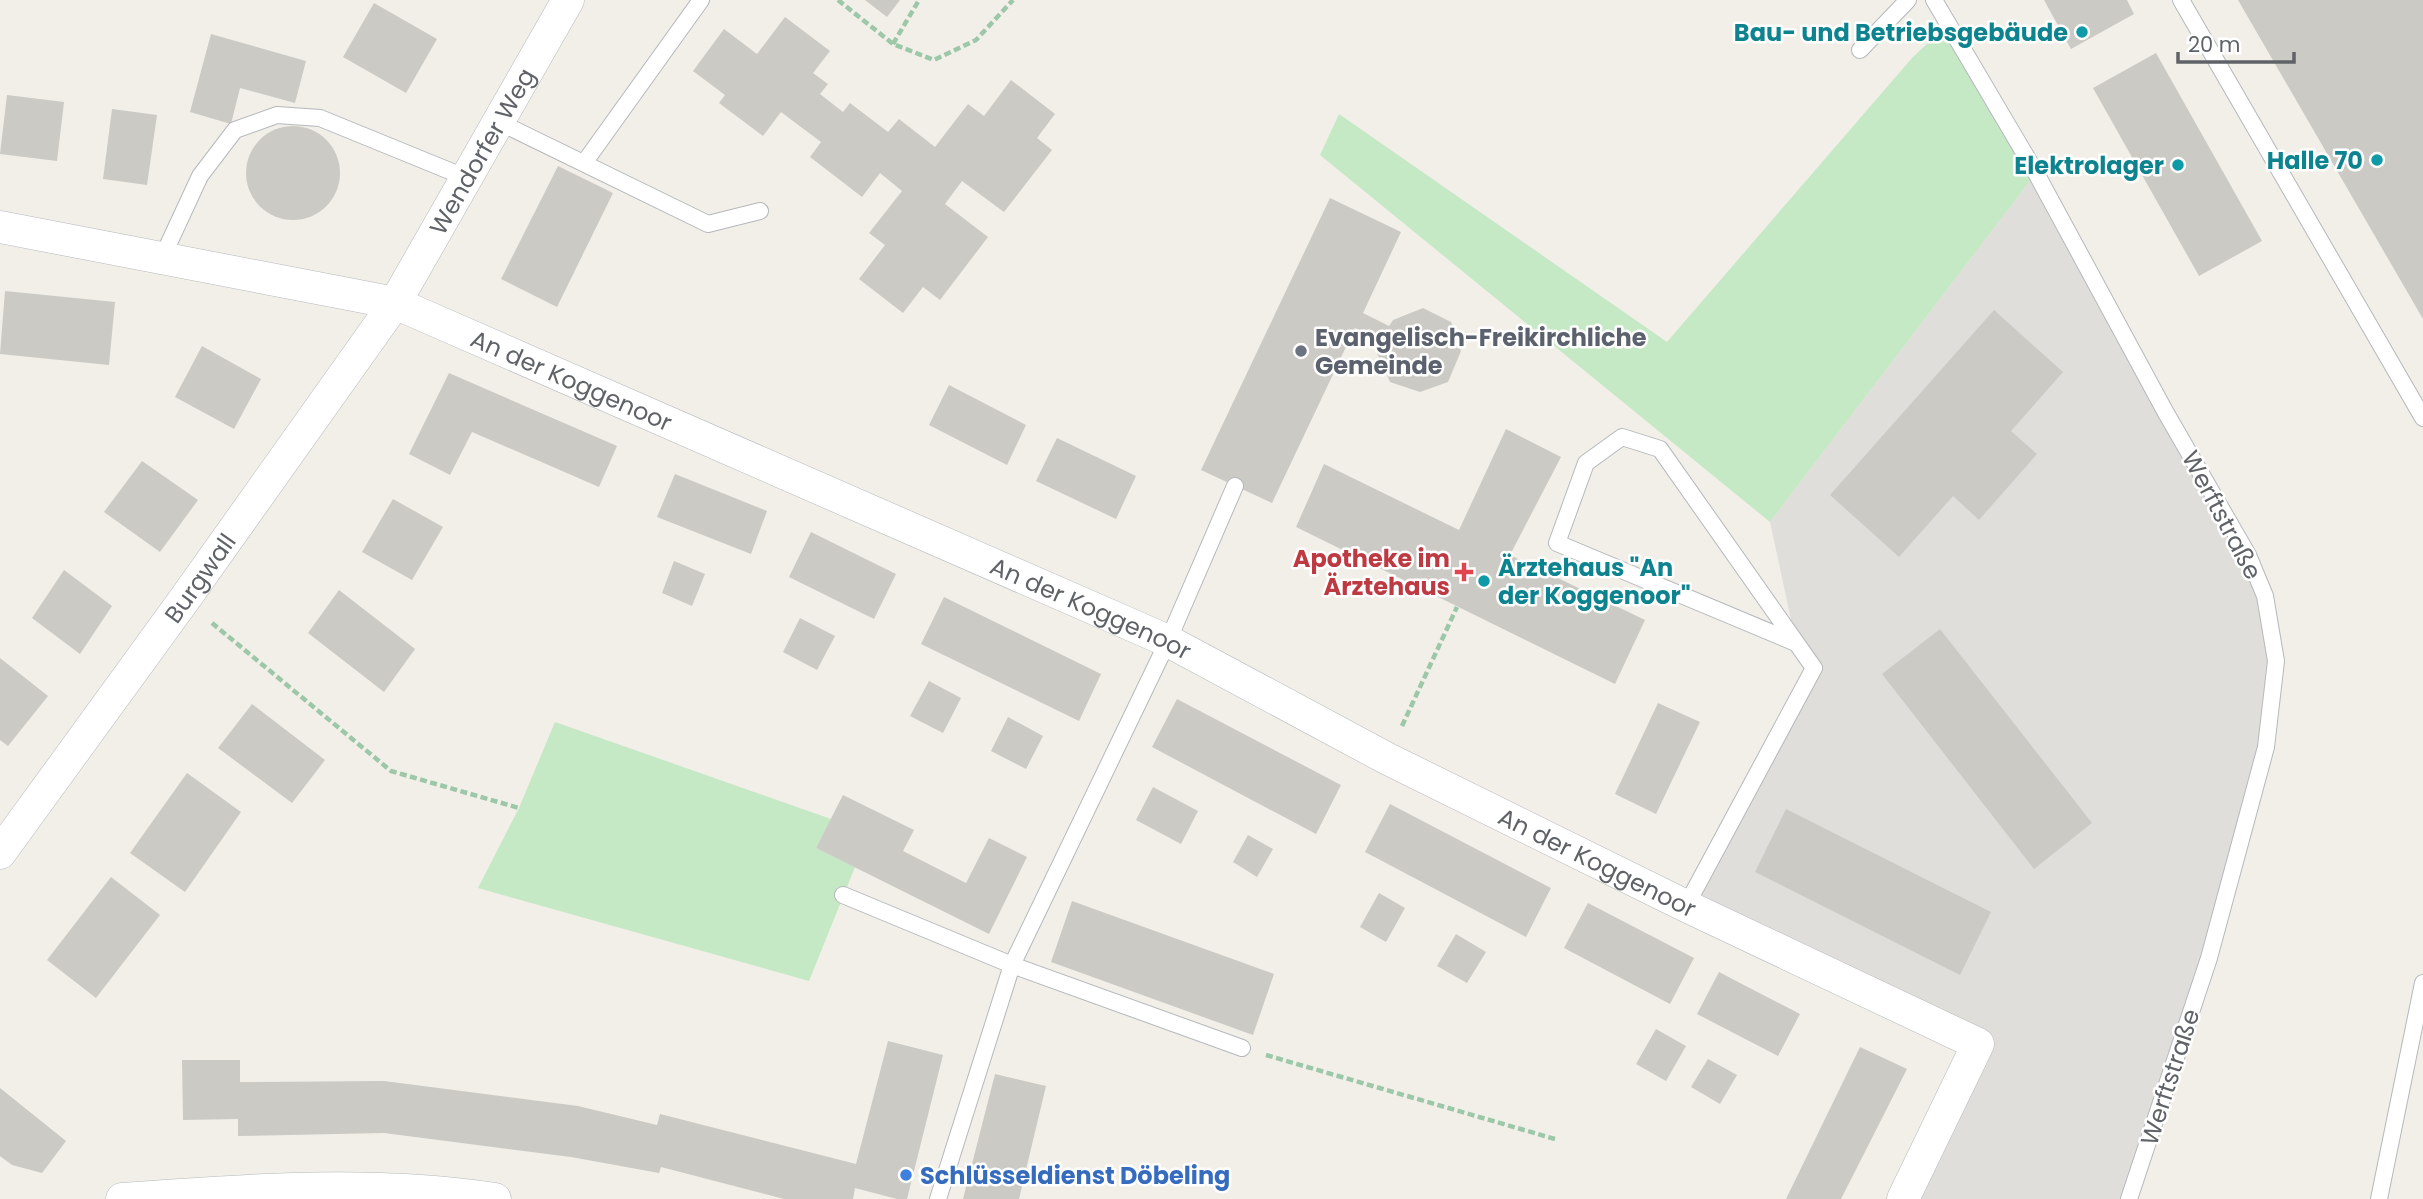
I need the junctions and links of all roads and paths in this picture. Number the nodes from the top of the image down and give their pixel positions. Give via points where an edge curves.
1 (568, 0) edge
2 (701, 0) edge
3 (838, 0) edge
4 (919, 0) edge
5 (1013, 0) edge
6 (1908, 0) edge
7 (1934, 0) edge
8 (2181, 0) edge
9 (893, 44) junction
10 (1860, 50) dead end
11 (499, 121) junction
12 (584, 163) junction
13 (467, 178) junction
14 (760, 211) dead end
15 (0, 227) edge
16 (162, 258) junction
17 (395, 303) junction
18 (2423, 418) edge
19 (1235, 486) dead end
20 (184, 600) junction
21 (1457, 607) dead end
22 (1167, 641) junction
23 (1796, 643) junction
24 (1388, 759) junction
25 (519, 808) dead end
26 (0, 853) edge
27 (843, 895) dead end
28 (1686, 906) junction
29 (1012, 965) junction
30 (2423, 983) edge
31 (1241, 1048) joint
32 (1555, 1139) dead end
33 (122, 1199) edge
34 (495, 1199) edge
35 (938, 1199) edge
36 (1903, 1199) edge
37 (2129, 1199) edge
38 (2379, 1199) edge

1 - 11 street, Wendorfer Weg
2 - 12 lane
3 - 9 path
4 - 9 path
5 - 9 path via 976,40 934,60
6 - 10 lane
7 - 37 lane, Werftstraße via 2036,173 2248,555 2265,596 2274,648 2266,747 2209,958
8 - 18 lane
11 - 12 lane
11 - 13 street, Wendorfer Weg
12 - 14 lane via 708,224
13 - 16 lane via 320,118 277,115 234,130 200,176
13 - 17 street, Wendorfer Weg
15 - 16 street, An der Koggenoor
16 - 17 street, An der Koggenoor
17 - 20 street, Burgwall
17 - 22 street, An der Koggenoor
19 - 22 lane
20 - 25 path via 391,771
20 - 26 street, Burgwall
21 - 24 path
22 - 24 street, An der Koggenoor
22 - 29 lane
23 - 23 lane via 1660,449 1622,437 1587,463 1557,543
23 - 28 lane via 1814,668
24 - 28 street, An der Koggenoor
27 - 29 lane
28 - 36 street, An der Koggenoor via 1978,1044
29 - 31 lane
29 - 35 lane
30 - 38 lane
31 - 32 path
33 - 34 street via 275,1188 442,1191

